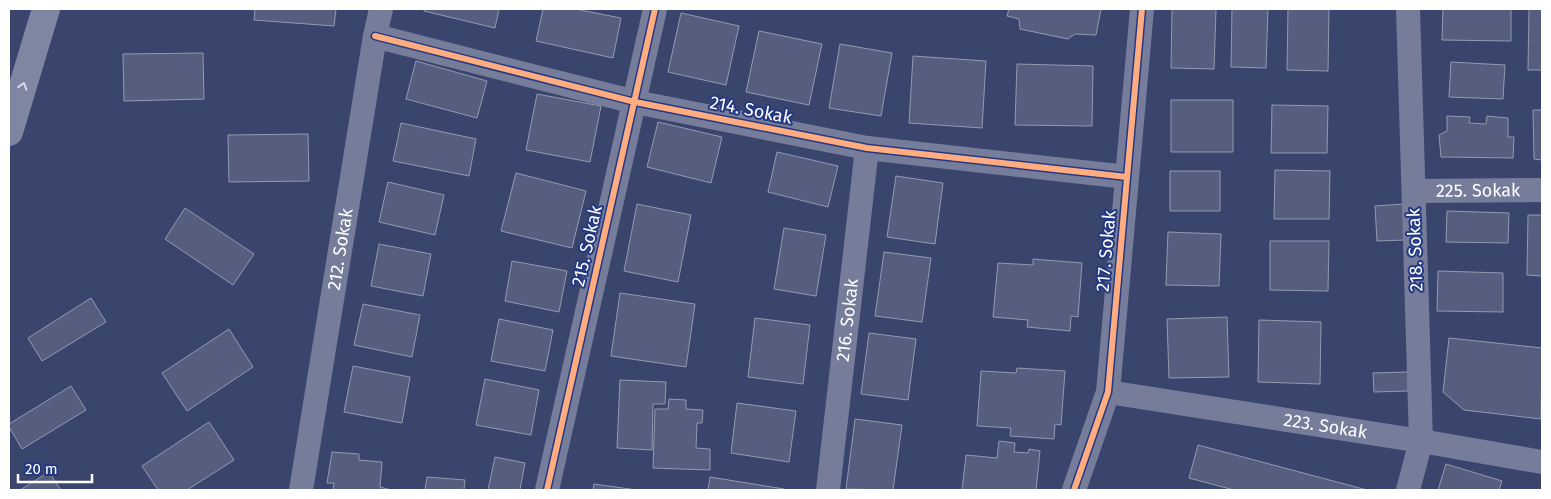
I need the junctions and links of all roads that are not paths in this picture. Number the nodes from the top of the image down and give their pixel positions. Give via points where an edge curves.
1 (46, 9) edge
2 (381, 9) edge
3 (655, 9) edge
4 (1142, 9) edge
5 (1408, 9) edge
6 (375, 36) junction
7 (635, 102) junction
8 (9, 132) edge
9 (867, 148) junction
10 (1127, 177) junction
11 (1542, 190) edge
12 (1414, 191) junction
13 (1108, 392) junction
14 (1421, 441) junction
15 (1542, 462) edge
16 (300, 490) edge
17 (547, 490) edge
18 (828, 490) edge
19 (1074, 490) edge
20 (1408, 490) edge

8 -> 1 main road
2 - 6 street, 212. Sokak
3 - 7 street, 215. Sokak
4 - 10 street, 217. Sokak
5 - 12 street, 218. Sokak
6 - 7 street, 214. Sokak
6 - 16 street, 212. Sokak
7 - 9 street, 214. Sokak
7 - 17 street, 215. Sokak
9 - 10 street, 214. Sokak
9 - 18 street, 216. Sokak
10 - 13 street, 217. Sokak
11 - 12 street, 225. Sokak
12 - 14 street, 218. Sokak
13 - 14 street, 223. Sokak
13 - 19 street, 217. Sokak
14 - 15 street, 223. Sokak
14 - 20 street, 218. Sokak

